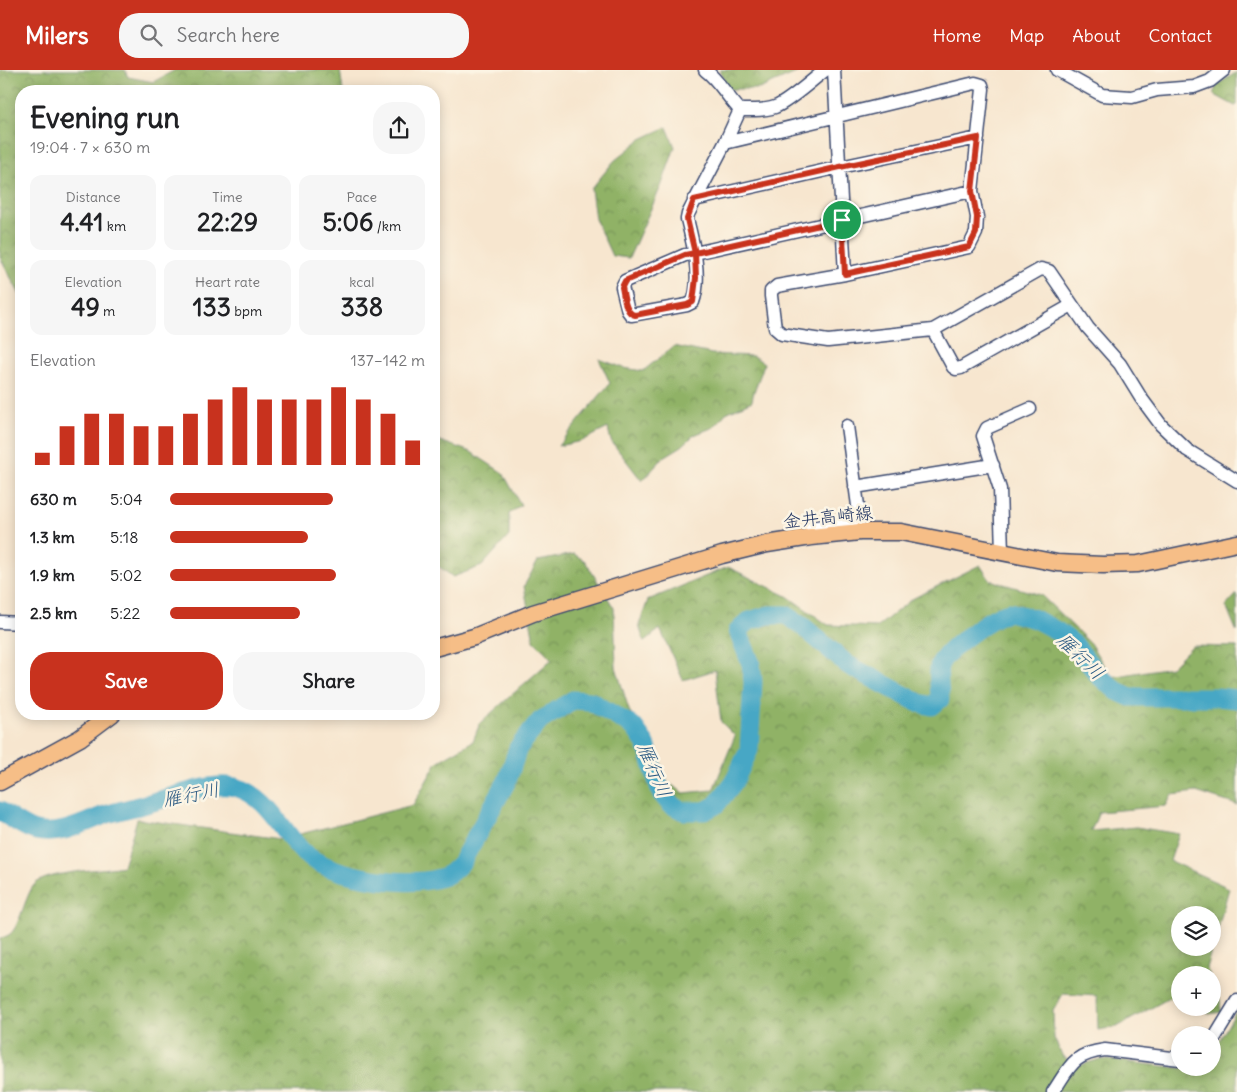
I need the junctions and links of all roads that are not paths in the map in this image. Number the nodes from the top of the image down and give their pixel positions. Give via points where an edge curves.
1 (705, 70) edge
2 (825, 70) edge
3 (834, 70) edge
4 (1057, 70) edge
5 (1224, 70) edge
6 (740, 110) junction
7 (837, 116) junction
8 (978, 138) junction
9 (725, 143) junction
10 (840, 167) junction
11 (972, 191) junction
12 (694, 200) junction
13 (842, 220) junction
14 (695, 253) junction
15 (845, 274) junction
16 (1072, 305) junction
17 (933, 330) junction
18 (1030, 409) dead end
19 (847, 426) dead end
20 (993, 465) junction
21 (1237, 481) edge
22 (855, 487) junction
23 (811, 538) junction
24 (1237, 542) edge
25 (1002, 552) junction
26 (0, 622) edge
27 (15, 623) edge
28 (440, 646) edge
29 (104, 720) edge
30 (0, 782) edge
31 (1237, 1001) edge
32 (1221, 1027) edge
33 (1171, 1057) edge
34 (1054, 1092) edge

1 - 6 street
2 - 6 street via 777,107
3 - 7 street
4 - 5 street via 1102,95 1132,97 1157,90 1194,87 1210,82
6 - 9 street
7 - 8 street via 975,83 983,89
7 - 9 street
7 - 10 street
8 - 10 street
8 - 11 street
9 - 12 street
10 - 12 street
10 - 13 street
11 - 13 street
11 - 15 street via 977,217 976,233 969,247
12 - 14 street via 687,219
13 - 14 street
13 - 15 street
14 - 14 street via 695,292 691,304 635,315 629,313 622,287 625,281
15 - 17 street via 773,288 775,328 782,334 828,341
16 - 17 street via 1049,271 1041,270
16 - 17 street via 956,369
16 - 21 street via 1120,364 1161,425 1187,450
18 - 20 street via 984,432
19 - 22 street
20 - 22 street
20 - 25 street via 1000,489
22 - 23 street via 860,520 810,528
23 - 25 main road, 金井高崎線 via 860,532 901,532
23 - 28 main road, 金井高崎線 via 722,555 533,613 474,637
24 - 25 main road, 金井高崎線 via 1138,564 1057,563
26 - 27 street
29 - 30 main road via 80,738
31 - 32 street
33 - 34 street via 1105,1050 1083,1054 1076,1059

